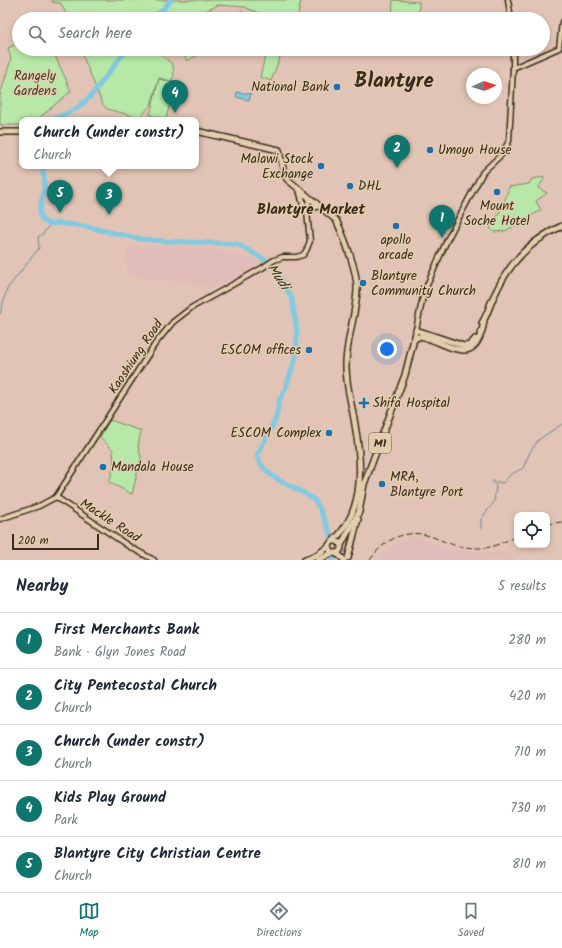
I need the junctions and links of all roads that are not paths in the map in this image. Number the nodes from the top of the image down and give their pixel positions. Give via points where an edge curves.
1 (508, 0) edge
2 (510, 12) edge
3 (562, 22) edge
4 (550, 52) edge
5 (513, 56) edge
6 (541, 56) edge
7 (514, 68) junction
8 (0, 132) edge
9 (19, 132) edge
10 (199, 132) edge
11 (300, 192) junction
12 (309, 198) junction
13 (318, 206) junction
14 (307, 212) junction
15 (562, 226) edge
16 (484, 320) junction
17 (416, 330) junction
18 (414, 339) junction
19 (56, 497) junction
20 (359, 512) junction
21 (0, 519) edge
22 (334, 540) junction
23 (329, 546) junction
24 (341, 547) junction
25 (333, 553) junction
26 (348, 559) edge
27 (154, 560) edge
28 (305, 560) edge
29 (318, 560) edge

1 - 2 street
3 - 4 street via 559,48
5 - 7 street
6 - 7 street
7 - 17 street via 509,142 502,154 483,172 447,240 424,292
8 - 9 highway
10 - 11 highway, M1 via 279,150 284,173
11 - 12 highway, M1
11 - 14 highway
12 - 13 highway, M1
12 - 14 street, Kaoshiung Road
13 - 14 highway
13 - 22 highway, M1 via 336,220 341,229 357,286 346,362 349,397 359,450 359,484 357,500 348,522
14 - 19 street, Kaoshiung Road via 309,246 300,256 274,260 191,308 164,331
15 - 16 highway via 526,248 515,260 500,284
16 - 17 highway via 474,341 467,346 457,345
16 - 18 highway via 478,341 468,350 421,336
17 - 18 street
18 - 20 highway, M1 via 405,375 364,484
19 - 21 street via 39,506
19 - 27 street, Mackle Road via 130,547
20 - 24 highway, M1
20 - 26 highway
22 - 23 highway
22 - 24 highway via 339,541
23 - 25 highway
23 - 28 highway
24 - 25 highway
24 - 26 highway
25 - 26 highway
25 - 29 highway

